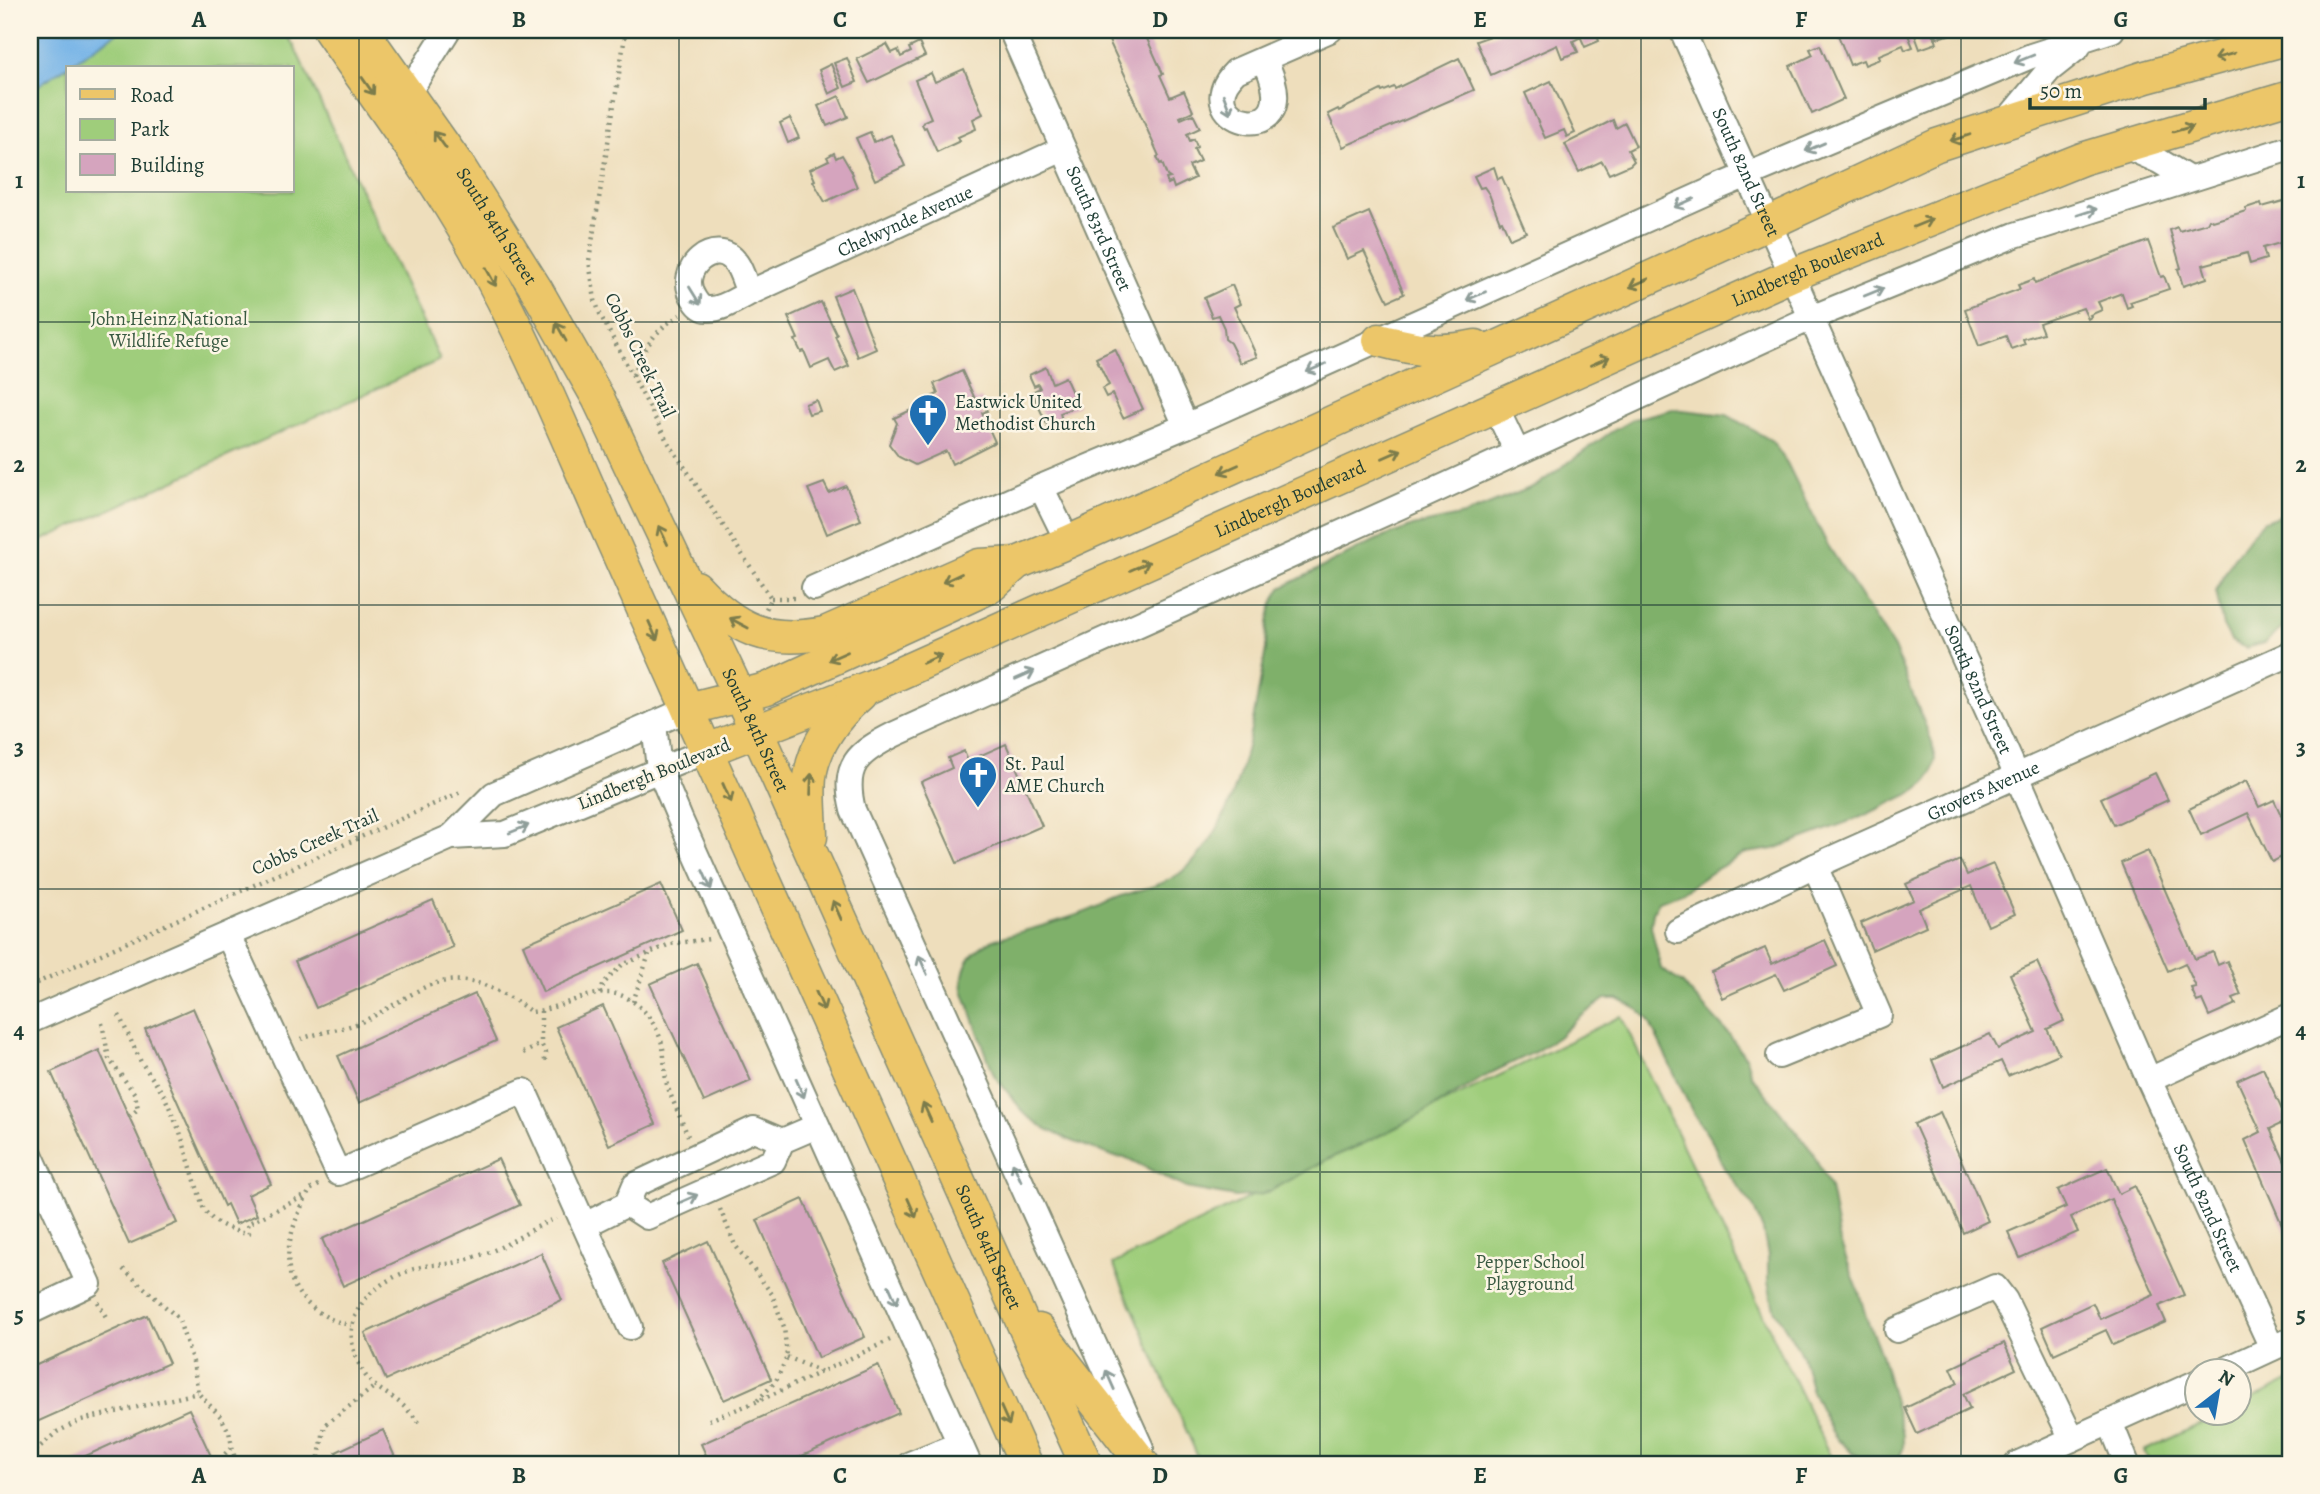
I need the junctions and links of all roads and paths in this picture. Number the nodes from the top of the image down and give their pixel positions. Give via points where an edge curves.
1 (329, 30) edge
2 (362, 30) edge
3 (448, 30) edge
4 (626, 30) edge
5 (1011, 30) edge
6 (1330, 30) edge
7 (1682, 30) edge
8 (2108, 31) edge
9 (2290, 38) edge
10 (1264, 59) dead end
11 (407, 95) junction
12 (2290, 97) edge
13 (2005, 123) junction
14 (2125, 146) junction
15 (2290, 148) edge
16 (1063, 149) junction
17 (1746, 176) junction
18 (2189, 179) junction
19 (1768, 224) junction
20 (1792, 275) junction
21 (749, 293) junction
22 (698, 304) junction
23 (1811, 318) junction
24 (1519, 337) junction
25 (1379, 340) junction
26 (633, 376) junction
27 (1496, 408) junction
28 (1186, 426) junction
29 (1517, 452) junction
30 (1041, 487) junction
31 (1068, 542) junction
32 (1017, 563) junction
33 (679, 569) junction
34 (814, 588) dead end
35 (760, 619) dead end
36 (2290, 654) edge
37 (869, 687) junction
38 (739, 696) junction
39 (688, 709) junction
40 (654, 724) junction
41 (757, 732) junction
42 (708, 750) junction
43 (659, 769) junction
44 (2017, 776) junction
45 (472, 786) dead end
46 (451, 837) junction
47 (811, 853) junction
48 (1815, 866) junction
49 (1678, 930) dead end
50 (228, 934) junction
51 (711, 939) dead end
52 (649, 953) junction
53 (30, 986) edge
54 (600, 994) junction
55 (633, 1002) junction
56 (541, 1011) junction
57 (119, 1015) dead end
58 (2290, 1016) edge
59 (30, 1021) edge
60 (102, 1023) dead end
61 (312, 1035) dead end
62 (541, 1044) junction
63 (523, 1053) dead end
64 (1779, 1056) dead end
65 (544, 1065) dead end
66 (2149, 1080) junction
67 (130, 1116) dead end
68 (817, 1126) junction
69 (685, 1127) dead end
70 (782, 1141) junction
71 (30, 1154) edge
72 (338, 1173) junction
73 (307, 1195) junction
74 (627, 1204) junction
75 (723, 1217) dead end
76 (544, 1223) dead end
77 (585, 1225) junction
78 (123, 1269) dead end
79 (1006, 1287) junction
80 (30, 1312) edge
81 (352, 1325) junction
82 (631, 1327) dead end
83 (1898, 1330) dead end
84 (891, 1340) dead end
85 (2281, 1344) edge
86 (787, 1357) junction
87 (2250, 1358) edge
88 (822, 1372) junction
89 (374, 1387) junction
90 (2184, 1388) edge
91 (198, 1393) junction
92 (756, 1402) junction
93 (709, 1420) dead end
94 (419, 1422) dead end
95 (2110, 1422) junction
96 (2073, 1439) junction
97 (232, 1447) junction
98 (965, 1454) edge
99 (30, 1455) edge
100 (215, 1464) edge
101 (236, 1464) edge
102 (322, 1464) edge
103 (910, 1464) edge
104 (1026, 1464) edge
105 (1086, 1464) edge
106 (1146, 1464) edge
107 (2017, 1464) edge
108 (2127, 1464) edge

1 -> 39 main road, South 84th Street via 443,195 509,312
2 - 11 main road, South 84th Street
3 - 11 street
4 - 26 path, Cobbs Creek Trail via 589,261 595,300
5 - 16 street, South 83rd Street
6 - 10 street
7 - 17 street, South 82nd Street
8 - 13 street via 2049,70
8 -> 17 street via 2031,56
9 -> 13 main road, Lindbergh Boulevard via 2146,77
33 -> 11 main road, South 84th Street via 598,398 536,289 460,168
14 -> 12 main road, Lindbergh Boulevard
13 -> 19 main road, Lindbergh Boulevard via 1937,145
14 - 18 street
20 -> 14 main road, Lindbergh Boulevard
15 - 18 street
16 - 21 street, Chelwynde Avenue
16 - 28 street, South 83rd Street
17 - 19 street, South 82nd Street
17 -> 25 street
23 -> 18 street via 2015,235
19 - 20 street, South 82nd Street
19 -> 24 main road, Lindbergh Boulevard
20 - 23 street, South 82nd Street
27 -> 20 main road, Lindbergh Boulevard
21 - 22 street, Chelwynde Avenue via 719,307 706,309
21 -> 22 street via 737,263 721,253 708,254 696,262 687,282
22 - 26 path via 661,327
23 - 29 street
23 - 44 street, South 82nd Street
24 - 25 main road via 1447,352
24 -> 31 main road, Lindbergh Boulevard
25 -> 28 street
26 - 35 path, Cobbs Creek Trail via 666,439 771,598
27 - 29 street
37 -> 27 main road, Lindbergh Boulevard
28 - 30 street
106 -> 29 street via 853,810 849,774 869,747 895,734
30 - 31 street
30 - 34 street
31 - 32 main road, Lindbergh Boulevard
32 -> 33 main road via 979,565 825,633 785,638 756,632 728,617
32 -> 38 main road, Lindbergh Boulevard via 990,587 767,689
33 - 38 main road, South 84th Street
36 - 44 street, Grovers Avenue
37 - 41 main road, Lindbergh Boulevard
47 -> 37 main road via 813,763 832,726
38 - 39 main road, Lindbergh Boulevard
38 - 41 main road, South 84th Street
39 - 40 street, Lindbergh Boulevard
39 - 42 main road, South 84th Street
40 - 43 street
40 - 46 street, Lindbergh Boulevard via 494,794
41 - 42 main road, Lindbergh Boulevard
41 - 47 main road, South 84th Street
42 - 43 street, Lindbergh Boulevard
42 -> 104 main road, South 84th Street
46 -> 43 street, Lindbergh Boulevard via 505,834
43 -> 68 street
44 - 48 street, Grovers Avenue
44 - 66 street, South 82nd Street
45 - 53 path, Cobbs Creek Trail
46 - 50 street, Lindbergh Boulevard
79 -> 47 main road, South 84th Street
48 - 49 street, Grovers Avenue
48 - 64 street via 1879,1015
50 - 59 street, Lindbergh Boulevard
50 - 72 street
51 - 52 path via 670,944
52 - 54 path via 622,965
52 - 55 path
54 - 55 path via 611,993
54 - 56 path
55 - 69 path via 646,1012 663,1046 667,1083
56 - 61 path via 531,1012 492,986 443,982 359,1023
56 - 62 path
57 - 73 path via 141,1062 164,1095 204,1210 214,1220 249,1233 247,1224
58 - 66 street
60 - 67 path via 109,1059 135,1094 138,1109
62 - 63 path
62 - 65 path via 546,1053
66 - 85 street, South 82nd Street
68 - 70 street
68 -> 98 street
70 - 74 street via 754,1129 635,1185
74 -> 70 street via 647,1217 773,1161
71 - 80 street via 89,1284
72 - 73 path
72 - 77 street via 524,1091
73 - 81 path via 289,1252 289,1278 310,1306 334,1322
74 - 77 street
75 - 86 path via 735,1245 772,1294
76 - 81 path via 485,1254 421,1267 384,1282 365,1297
77 - 82 street
78 - 91 path via 178,1318
79 - 105 main road, South 84th Street
79 - 106 main road
81 - 89 path via 353,1352
83 - 96 street via 1995,1287
84 - 88 path
85 - 87 street
86 - 88 path
86 - 92 path via 776,1381
88 - 92 path
89 - 94 path via 398,1401
89 - 102 path via 325,1425 319,1456
90 - 95 street
91 - 97 path via 221,1417
91 - 99 path via 81,1420 57,1432
92 - 93 path
95 - 96 street
95 - 108 street
96 - 107 street
97 - 100 path
97 - 101 path
98 - 103 street

